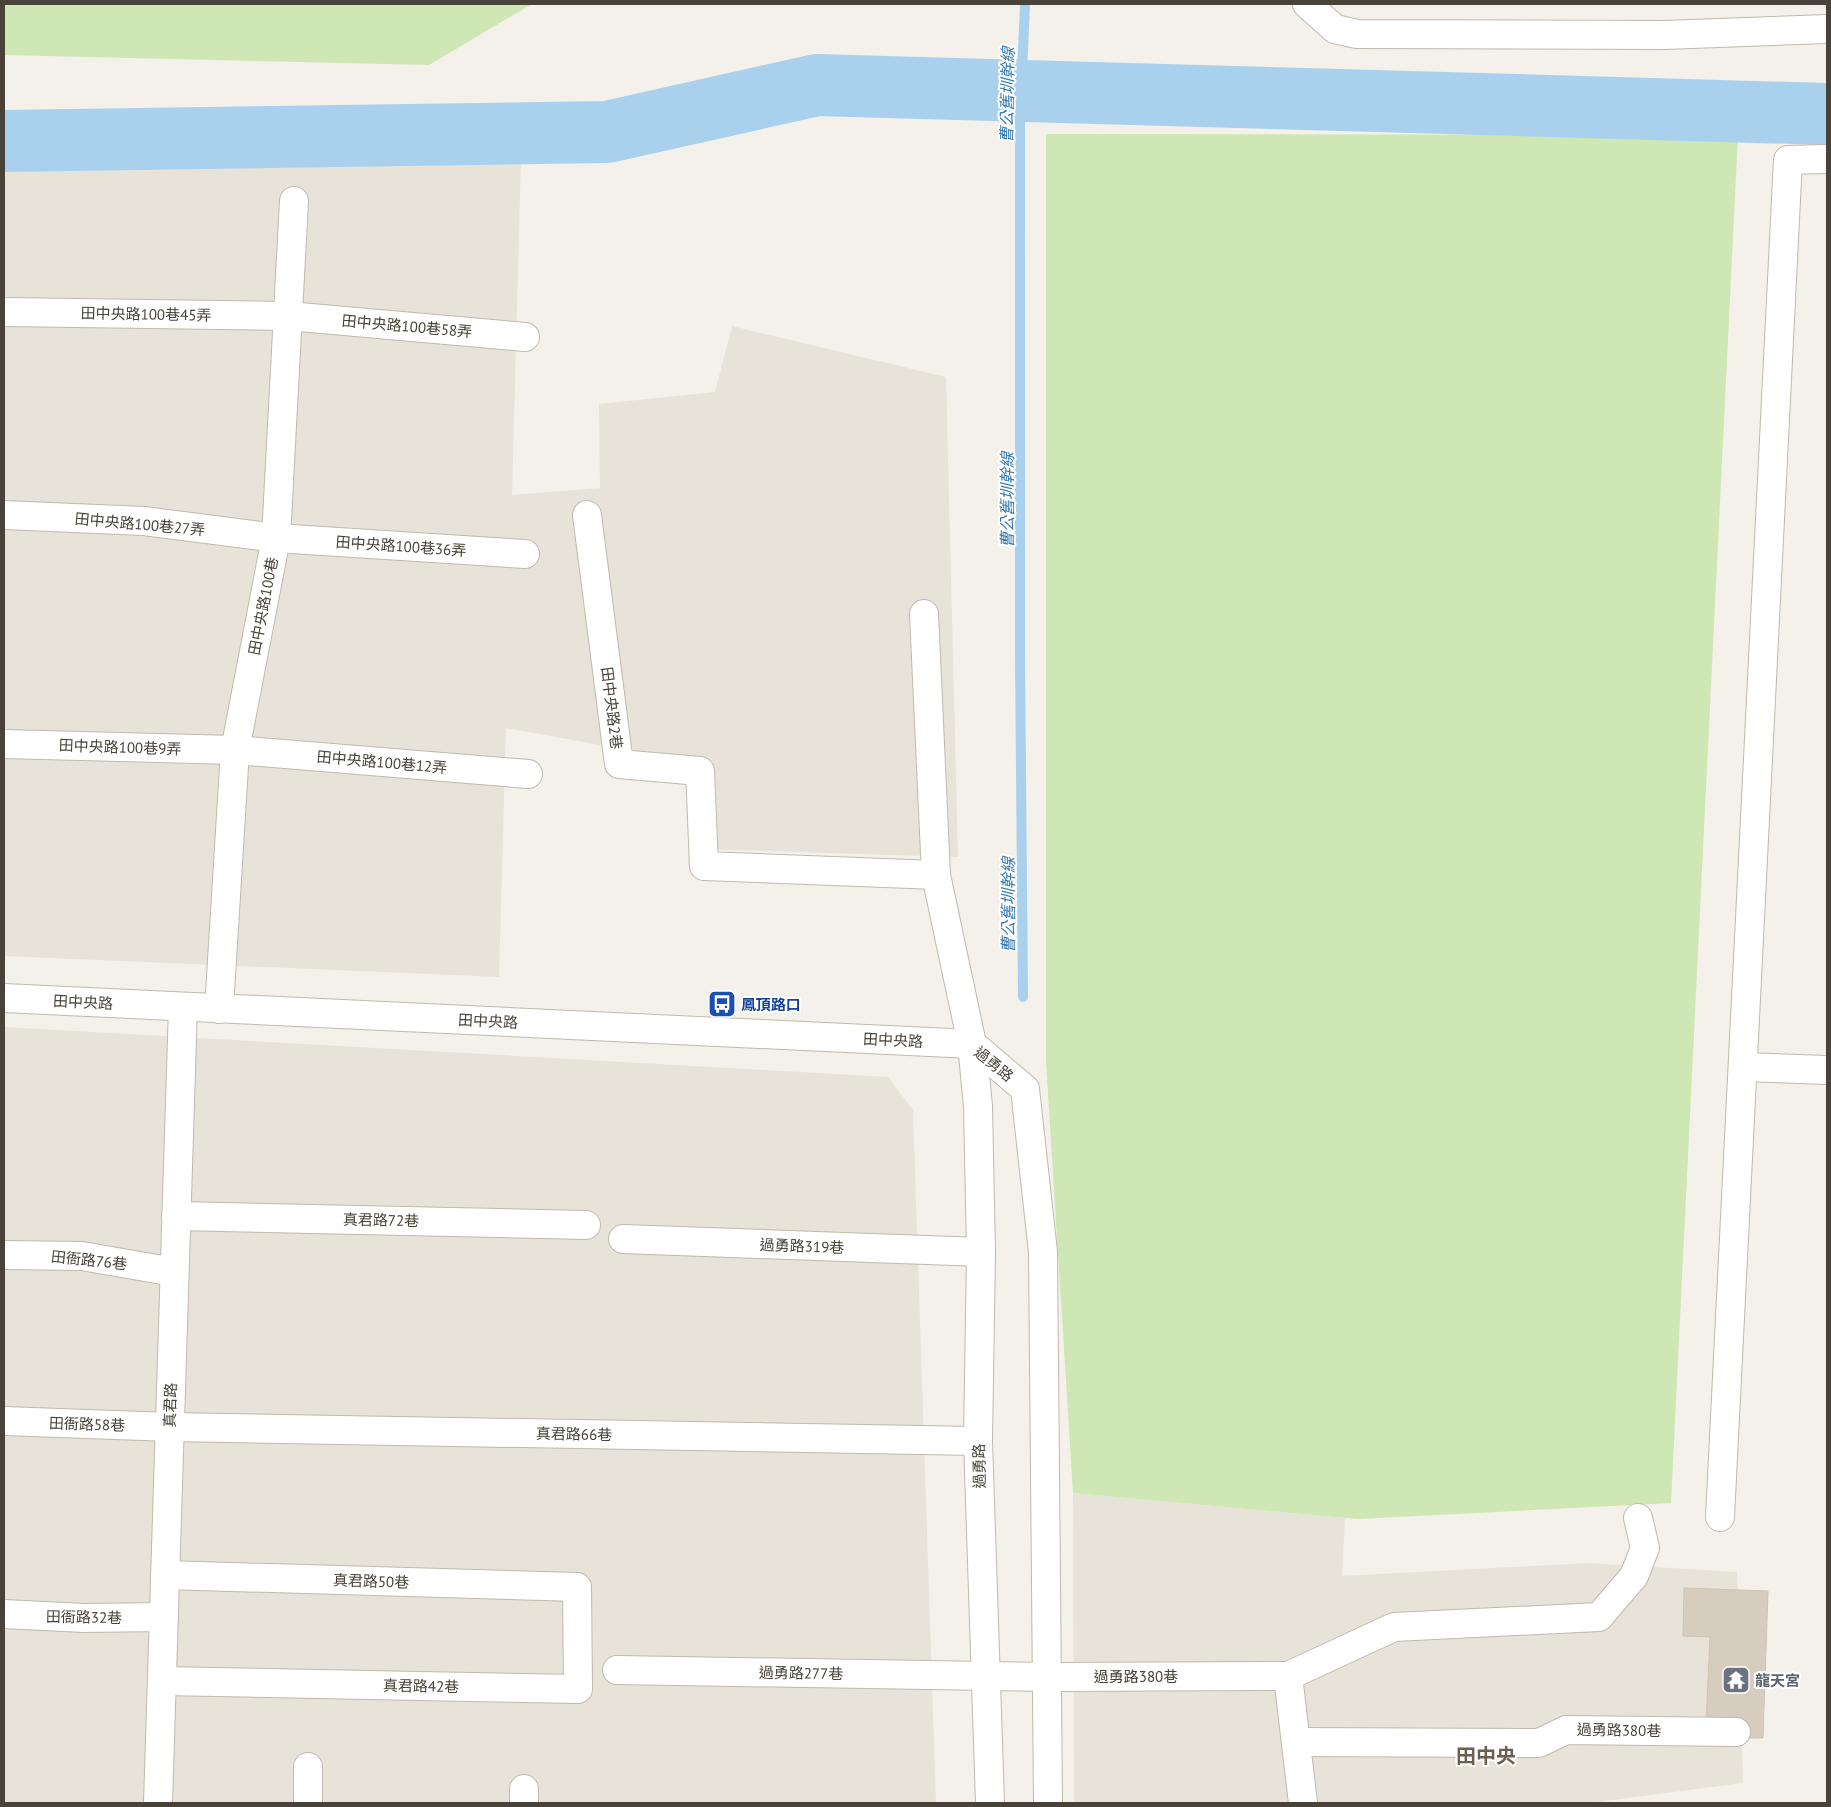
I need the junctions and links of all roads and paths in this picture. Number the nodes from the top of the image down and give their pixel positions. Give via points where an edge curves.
1 (1307, 4) edge
2 (1827, 29) edge
3 (1827, 159) edge
4 (294, 201) dead end
5 (4, 312) edge
6 (288, 316) junction
7 (525, 336) dead end
8 (4, 515) edge
9 (587, 515) dead end
10 (276, 538) junction
11 (525, 554) dead end
12 (924, 614) dead end
13 (4, 744) edge
14 (235, 750) junction
15 (528, 774) dead end
16 (936, 876) junction
17 (4, 998) edge
18 (183, 1007) junction
19 (219, 1009) junction
20 (972, 1044) junction
21 (1743, 1067) junction
22 (1827, 1070) edge
23 (176, 1216) junction
24 (586, 1225) dead end
25 (623, 1239) dead end
26 (982, 1252) junction
27 (4, 1255) edge
28 (174, 1272) junction
29 (4, 1421) edge
30 (170, 1427) junction
31 (978, 1441) junction
32 (1720, 1517) dead end
33 (1638, 1518) dead end
34 (165, 1575) junction
35 (577, 1587) joint
36 (4, 1614) edge
37 (164, 1617) junction
38 (616, 1670) dead end
39 (985, 1676) junction
40 (1288, 1676) junction
41 (1047, 1677) junction
42 (162, 1681) junction
43 (1736, 1732) dead end
44 (1296, 1742) junction
45 (308, 1767) dead end
46 (158, 1803) edge
47 (308, 1803) edge
48 (990, 1803) edge
49 (1048, 1803) edge
50 (1303, 1803) edge

1 - 2 street via 1334,29 1357,34 1664,35
3 - 21 street via 1788,160
4 - 6 street, 田中央路100巷
5 - 6 street, 田中央路100巷45弄
6 - 7 street, 田中央路100巷58弄
6 - 10 street, 田中央路100巷
8 - 10 street, 田中央路100巷27弄 via 144,521
9 - 16 street, 田中央路2巷 via 619,764 700,771 704,866
10 - 11 street, 田中央路100巷36弄
10 - 14 street, 田中央路100巷
12 - 16 street
13 - 14 street, 田中央路100巷9弄
14 - 15 street, 田中央路100巷12弄
14 - 19 street, 田中央路100巷
16 - 20 street
17 - 18 street, 田中央路
18 - 19 street, 田中央路
18 - 23 street, 真君路
19 - 20 street, 田中央路
20 - 26 street, 過勇路 via 978,1106
20 - 41 street, 過勇路 via 1025,1089 1043,1252
21 - 22 street
21 - 32 street
23 - 24 street, 真君路72巷
23 - 28 street, 真君路
25 - 26 street, 過勇路319巷
26 - 31 street, 過勇路
27 - 28 street, 田衙路76巷 via 82,1256
28 - 30 street, 真君路
29 - 30 street, 田衙路58巷
30 - 31 street, 真君路66巷
30 - 34 street, 真君路
31 - 39 street, 過勇路
33 - 40 street, 過勇路380巷 via 1645,1548 1634,1576 1598,1617 1394,1627
34 - 35 street, 真君路50巷
34 - 37 street, 真君路
35 - 42 street, 真君路42巷 via 578,1689
36 - 37 street, 田衙路32巷
37 - 42 street, 真君路
38 - 39 street, 過勇路277巷
39 - 41 street, 過勇路380巷
39 - 48 street, 過勇路
40 - 41 street, 過勇路380巷
40 - 44 street
41 - 49 street, 過勇路
42 - 46 street, 真君路
43 - 44 street, 過勇路380巷 via 1566,1730 1539,1744
44 - 50 street
45 - 47 street

